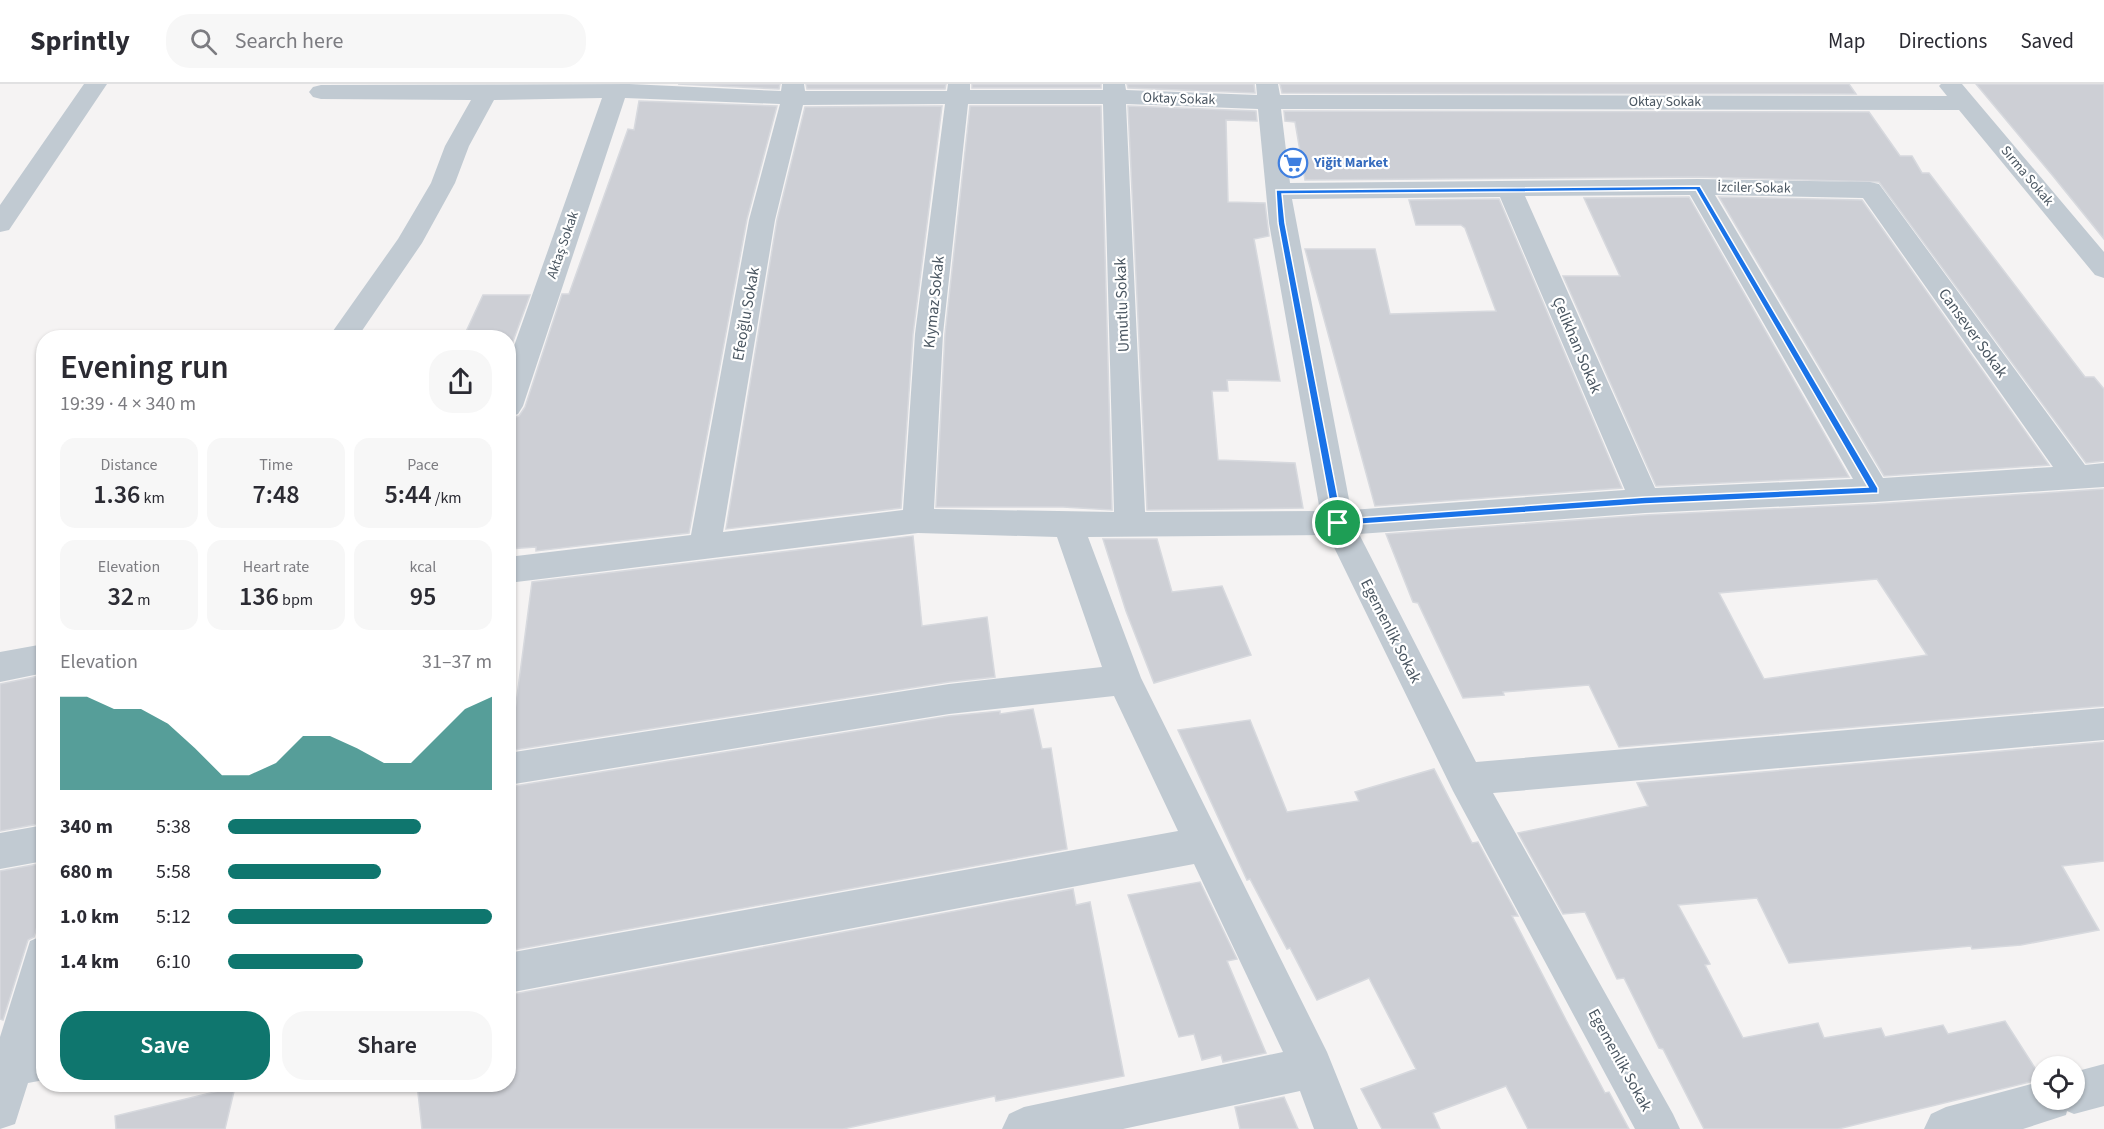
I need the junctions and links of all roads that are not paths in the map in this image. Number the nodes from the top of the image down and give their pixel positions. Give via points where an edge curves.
1 (96, 84) edge
2 (1949, 84) edge
3 (617, 87) edge
4 (324, 88) edge
5 (452, 88) edge
6 (959, 90) edge
7 (1114, 90) edge
8 (793, 91) edge
9 (1491, 92) edge
10 (486, 93) junction
11 (1268, 93) edge
12 (1965, 103) junction
13 (1509, 188) junction
14 (1698, 188) junction
15 (1870, 190) joint
16 (1278, 191) junction
17 (0, 224) edge
18 (2104, 268) edge
19 (348, 330) edge
20 (516, 383) edge
21 (2090, 475) edge
22 (1875, 490) junction
23 (1645, 501) junction
24 (918, 521) junction
25 (1338, 523) junction
26 (1068, 525) junction
27 (1130, 525) junction
28 (705, 545) junction
29 (516, 569) edge
30 (36, 660) edge
31 (0, 667) edge
32 (1124, 680) junction
33 (2104, 724) edge
34 (516, 768) edge
35 (1466, 779) junction
36 (36, 844) edge
37 (1205, 844) junction
38 (0, 851) edge
39 (516, 972) edge
40 (36, 990) edge
41 (19, 1064) edge
42 (1312, 1067) junction
43 (2104, 1085) edge
44 (2085, 1090) edge
45 (2031, 1106) edge
46 (0, 1109) edge
47 (1024, 1129) edge
48 (1336, 1129) edge
49 (1658, 1129) edge
50 (1946, 1129) edge

1 - 17 street
2 - 12 street, Sırma Sokak
3 - 8 street, Oktay Sokak
3 - 10 street, Oktay Sokak
3 - 20 street, Aktaş Sokak
4 - 5 street, Oktay Sokak
5 - 10 street, Oktay Sokak
6 - 7 street, Oktay Sokak
6 - 8 street, Oktay Sokak
6 - 24 street, Kıymaz Sokak via 929,334
7 - 11 street, Oktay Sokak
7 - 27 street, Umutlu Sokak
8 - 28 street, Efeoğlu Sokak via 762,220
9 - 11 street, Oktay Sokak
9 - 12 street, Oktay Sokak
10 - 19 street via 457,146 444,183 415,233
11 - 16 street, Egemenlik Sokak
12 - 18 street, Sırma Sokak
13 - 14 street, İzciler Sokak
13 - 16 street, İzciler Sokak
13 - 23 street, Çelikhan Sokak
14 - 15 street, İzciler Sokak
14 - 22 street
15 - 21 street, Cansever Sokak
16 - 25 street, Egemenlik Sokak
21 - 22 street
22 - 23 street
23 - 25 street
24 - 26 street
24 - 28 street
25 - 27 street
25 - 35 street, Egemenlik Sokak
26 - 27 street
26 - 32 street
28 - 29 street
30 - 31 street
32 - 34 street via 949,699
32 - 37 street
33 - 35 street
35 - 49 street, Egemenlik Sokak
36 - 38 street
37 - 39 street
37 - 42 street
40 - 41 street
41 - 46 street
42 - 47 street
42 - 48 street
43 - 44 street
45 - 50 street

